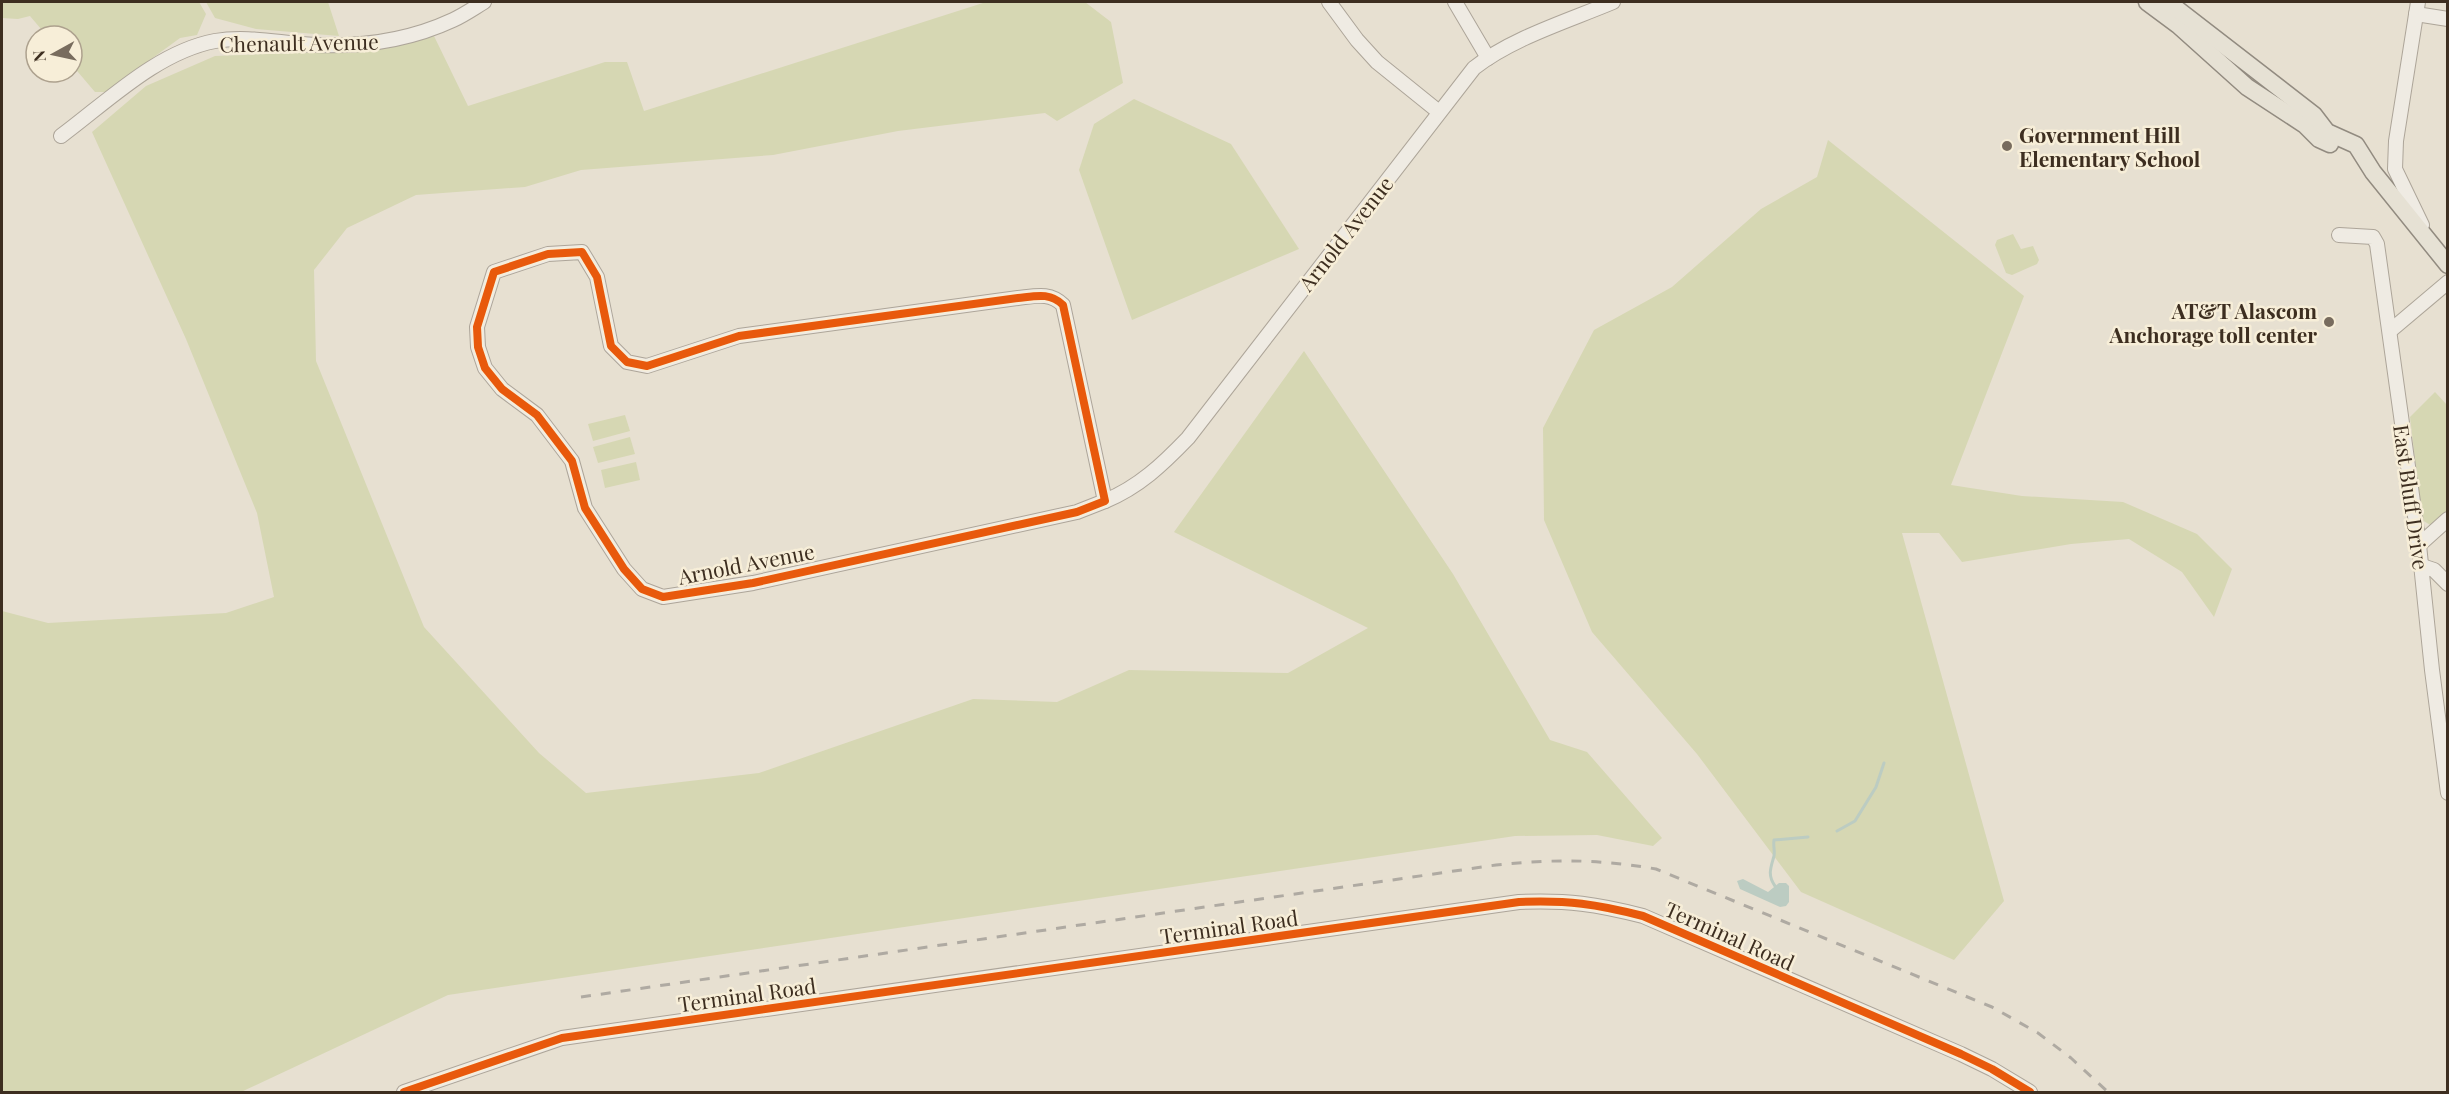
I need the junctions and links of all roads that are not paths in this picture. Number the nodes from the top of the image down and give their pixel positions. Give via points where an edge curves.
1 (484, 2) edge
2 (1329, 2) edge
3 (1455, 2) edge
4 (1612, 2) edge
5 (2147, 2) edge
6 (2168, 2) edge
7 (2417, 8) edge
8 (2448, 19) edge
9 (1488, 58) junction
10 (1438, 112) junction
11 (62, 136) dead end
12 (2373, 172) junction
13 (2339, 235) dead end
14 (2432, 244) junction
15 (2448, 265) edge
16 (2448, 282) edge
17 (2390, 331) junction
18 (1105, 501) junction
19 (2448, 519) edge
20 (2419, 544) junction
21 (2422, 566) junction
22 (2448, 584) edge
23 (2446, 761) edge
24 (2448, 793) edge
25 (404, 1092) edge
26 (2030, 1092) edge

1 - 11 street, Chenault Avenue via 453,20 370,44 214,41 159,64
2 - 10 street via 1377,62
3 - 9 street
4 - 9 street, Arnold Avenue
5 - 12 main road via 2247,87
6 - 12 main road via 2314,116 2327,132 2356,145
7 - 8 street
7 - 14 street via 2395,169
9 - 10 street, Arnold Avenue via 1474,68
10 - 18 street, Arnold Avenue via 1188,438 1149,476
12 - 14 main road
13 - 17 street, East Bluff Drive via 2373,237 2377,244
14 - 15 main road
16 - 17 street
17 - 20 street, East Bluff Drive
18 - 18 street, Arnold Avenue via 1077,512 753,584 663,597 642,589 624,570 585,508 572,461 537,415 502,389 485,368 477,327 494,272 548,254 582,252 597,277 611,346 627,362 647,366 739,336 1018,298 1055,298 1063,305
19 - 20 street
20 - 21 street, East Bluff Drive
21 - 22 street via 2434,570
21 - 23 street, East Bluff Drive
23 - 24 street, East Bluff Drive
25 - 26 street, Terminal Road via 562,1038 1519,902 1560,900 1599,904 1643,916 1961,1054

